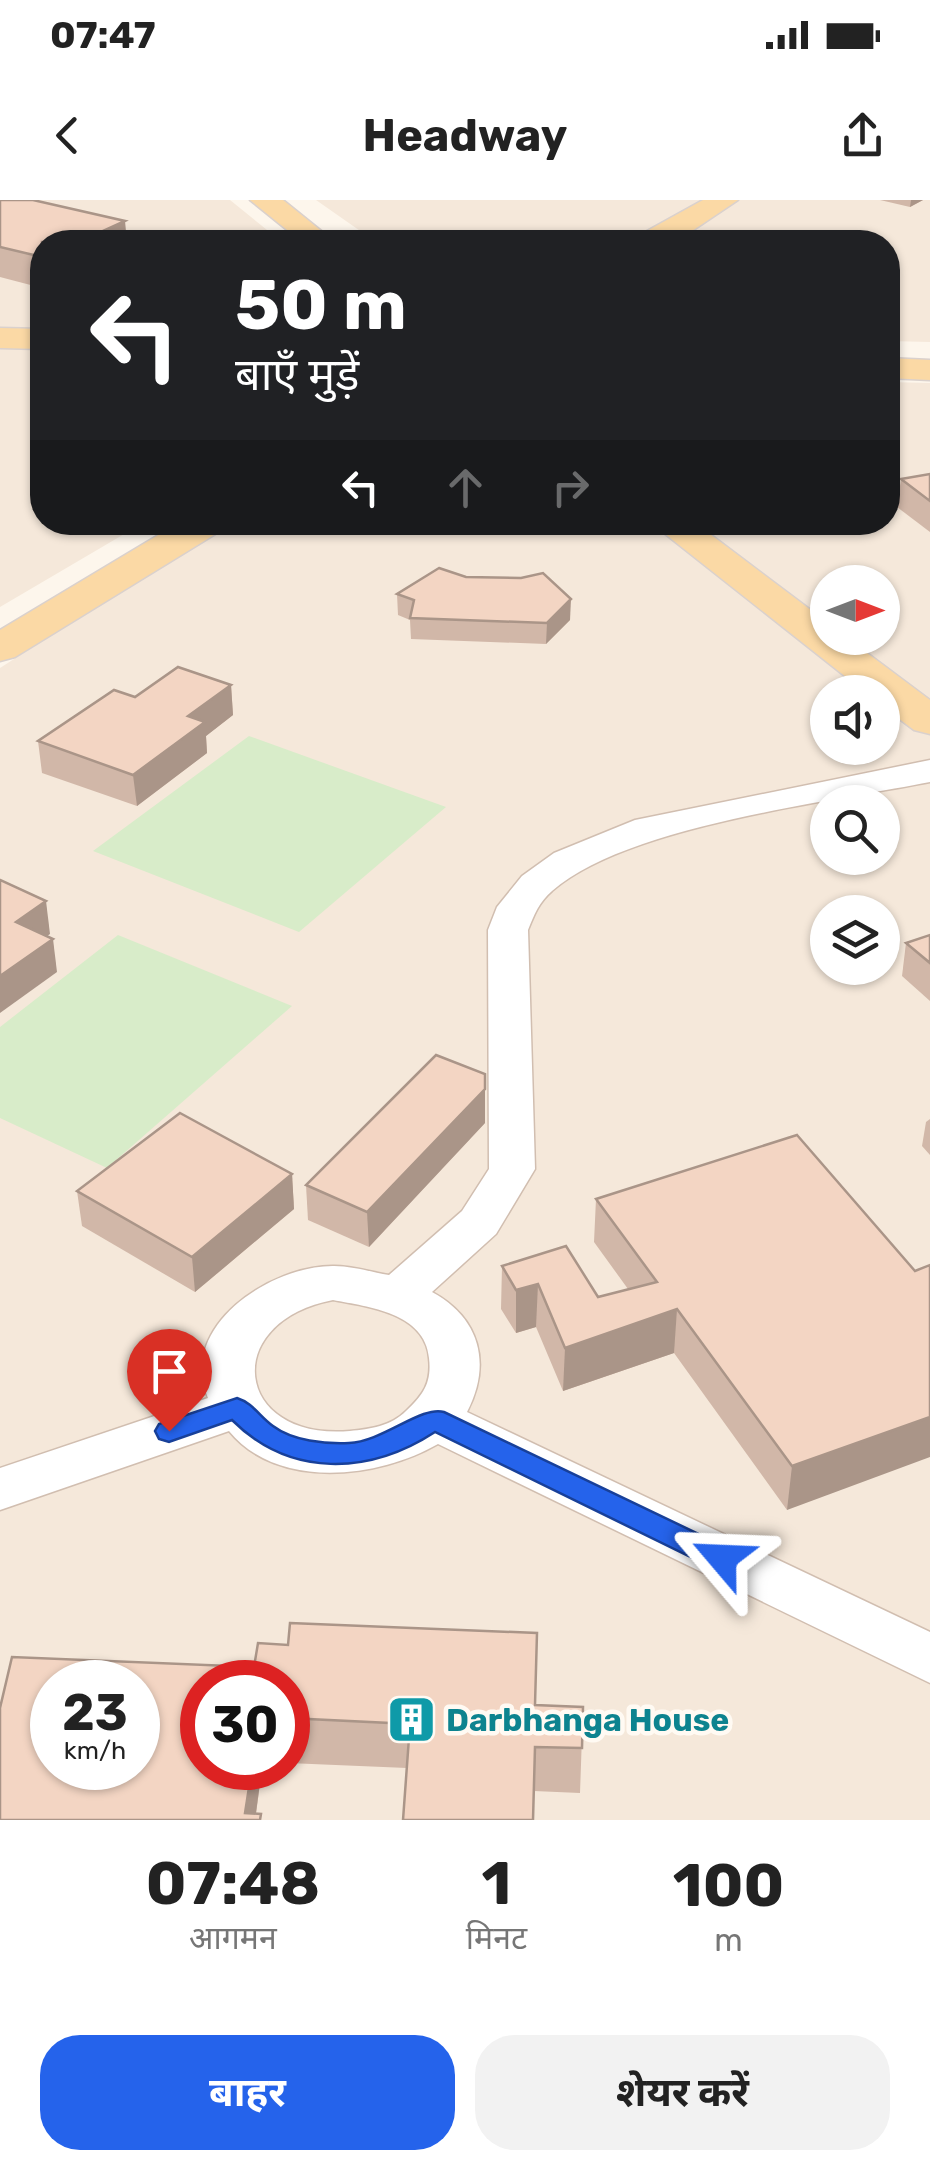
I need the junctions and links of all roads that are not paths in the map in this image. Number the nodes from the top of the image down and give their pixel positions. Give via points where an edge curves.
1 (264, 200) edge
2 (289, 200) edge
3 (724, 200) edge
4 (751, 200) edge
5 (304, 230) edge
6 (327, 230) edge
7 (673, 230) edge
8 (697, 230) edge
9 (0, 338) edge
10 (30, 338) edge
11 (0, 346) edge
12 (30, 346) edge
13 (930, 362) edge
14 (900, 364) edge
15 (900, 366) edge
16 (930, 370) edge
17 (157, 535) edge
18 (187, 535) edge
19 (685, 535) edge
20 (725, 535) edge
21 (810, 603) edge
22 (0, 629) edge
23 (0, 648) edge
24 (873, 655) edge
25 (930, 700) edge
26 (930, 721) edge
27 (930, 771) edge
28 (399, 1292) junction
29 (237, 1408) junction
30 (434, 1420) junction
31 (0, 1489) edge
32 (930, 1659) edge

1 - 5 main road
2 - 6 main road
3 - 7 main road
4 - 8 main road
9 - 10 main road
11 - 12 main road
13 - 14 main road
15 - 16 main road
17 - 22 main road
18 - 23 main road
19 - 26 main road
20 - 21 main road
24 - 25 main road
27 - 28 street via 649,828 568,861 536,884 508,930 512,1169 500,1200 478,1226
28 - 29 street via 333,1282 291,1292 255,1313 232,1342 226,1376
28 - 30 street via 444,1323 458,1354 454,1388
29 - 30 street via 264,1435 306,1451 352,1454 398,1442
29 - 31 street
30 - 32 street

